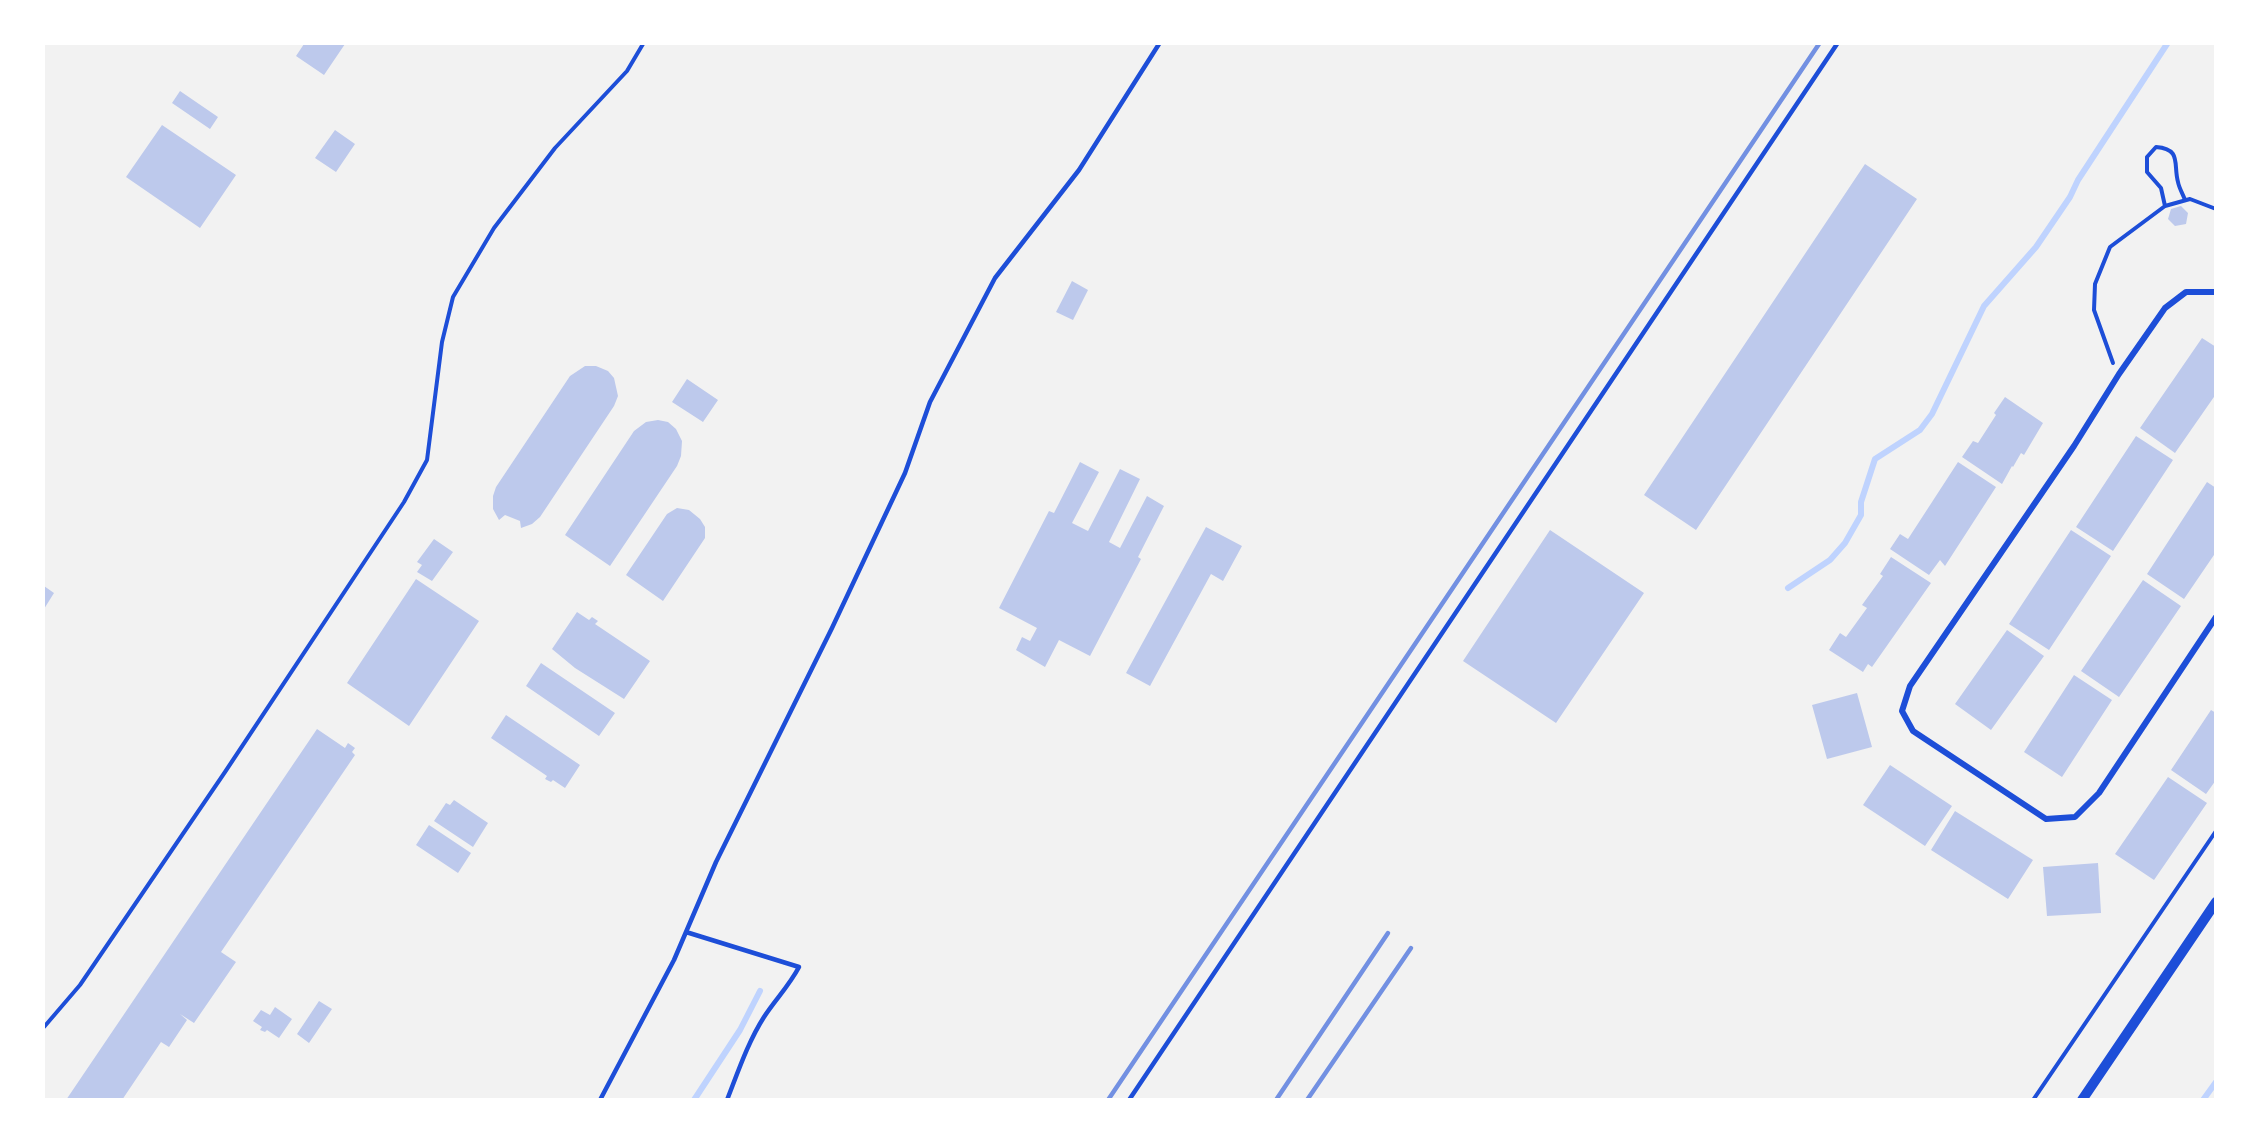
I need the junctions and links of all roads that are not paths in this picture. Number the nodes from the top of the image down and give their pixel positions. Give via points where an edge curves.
1 (1159, 44) edge
2 (1838, 44) edge
3 (2216, 292) edge
4 (2216, 617) edge
5 (2216, 902) edge
6 (686, 933) junction
7 (600, 1100) edge
8 (727, 1100) edge
9 (1129, 1100) edge
10 (2082, 1100) edge

1 - 6 lane via 1079,170 995,278 930,402 905,473 716,862
2 - 9 lane
3 - 4 street via 2186,291 2164,308 1910,687 1902,711 1913,731 2046,819 2075,817 2099,793
5 - 10 street
6 - 7 lane
6 - 8 lane via 799,967 764,1017

